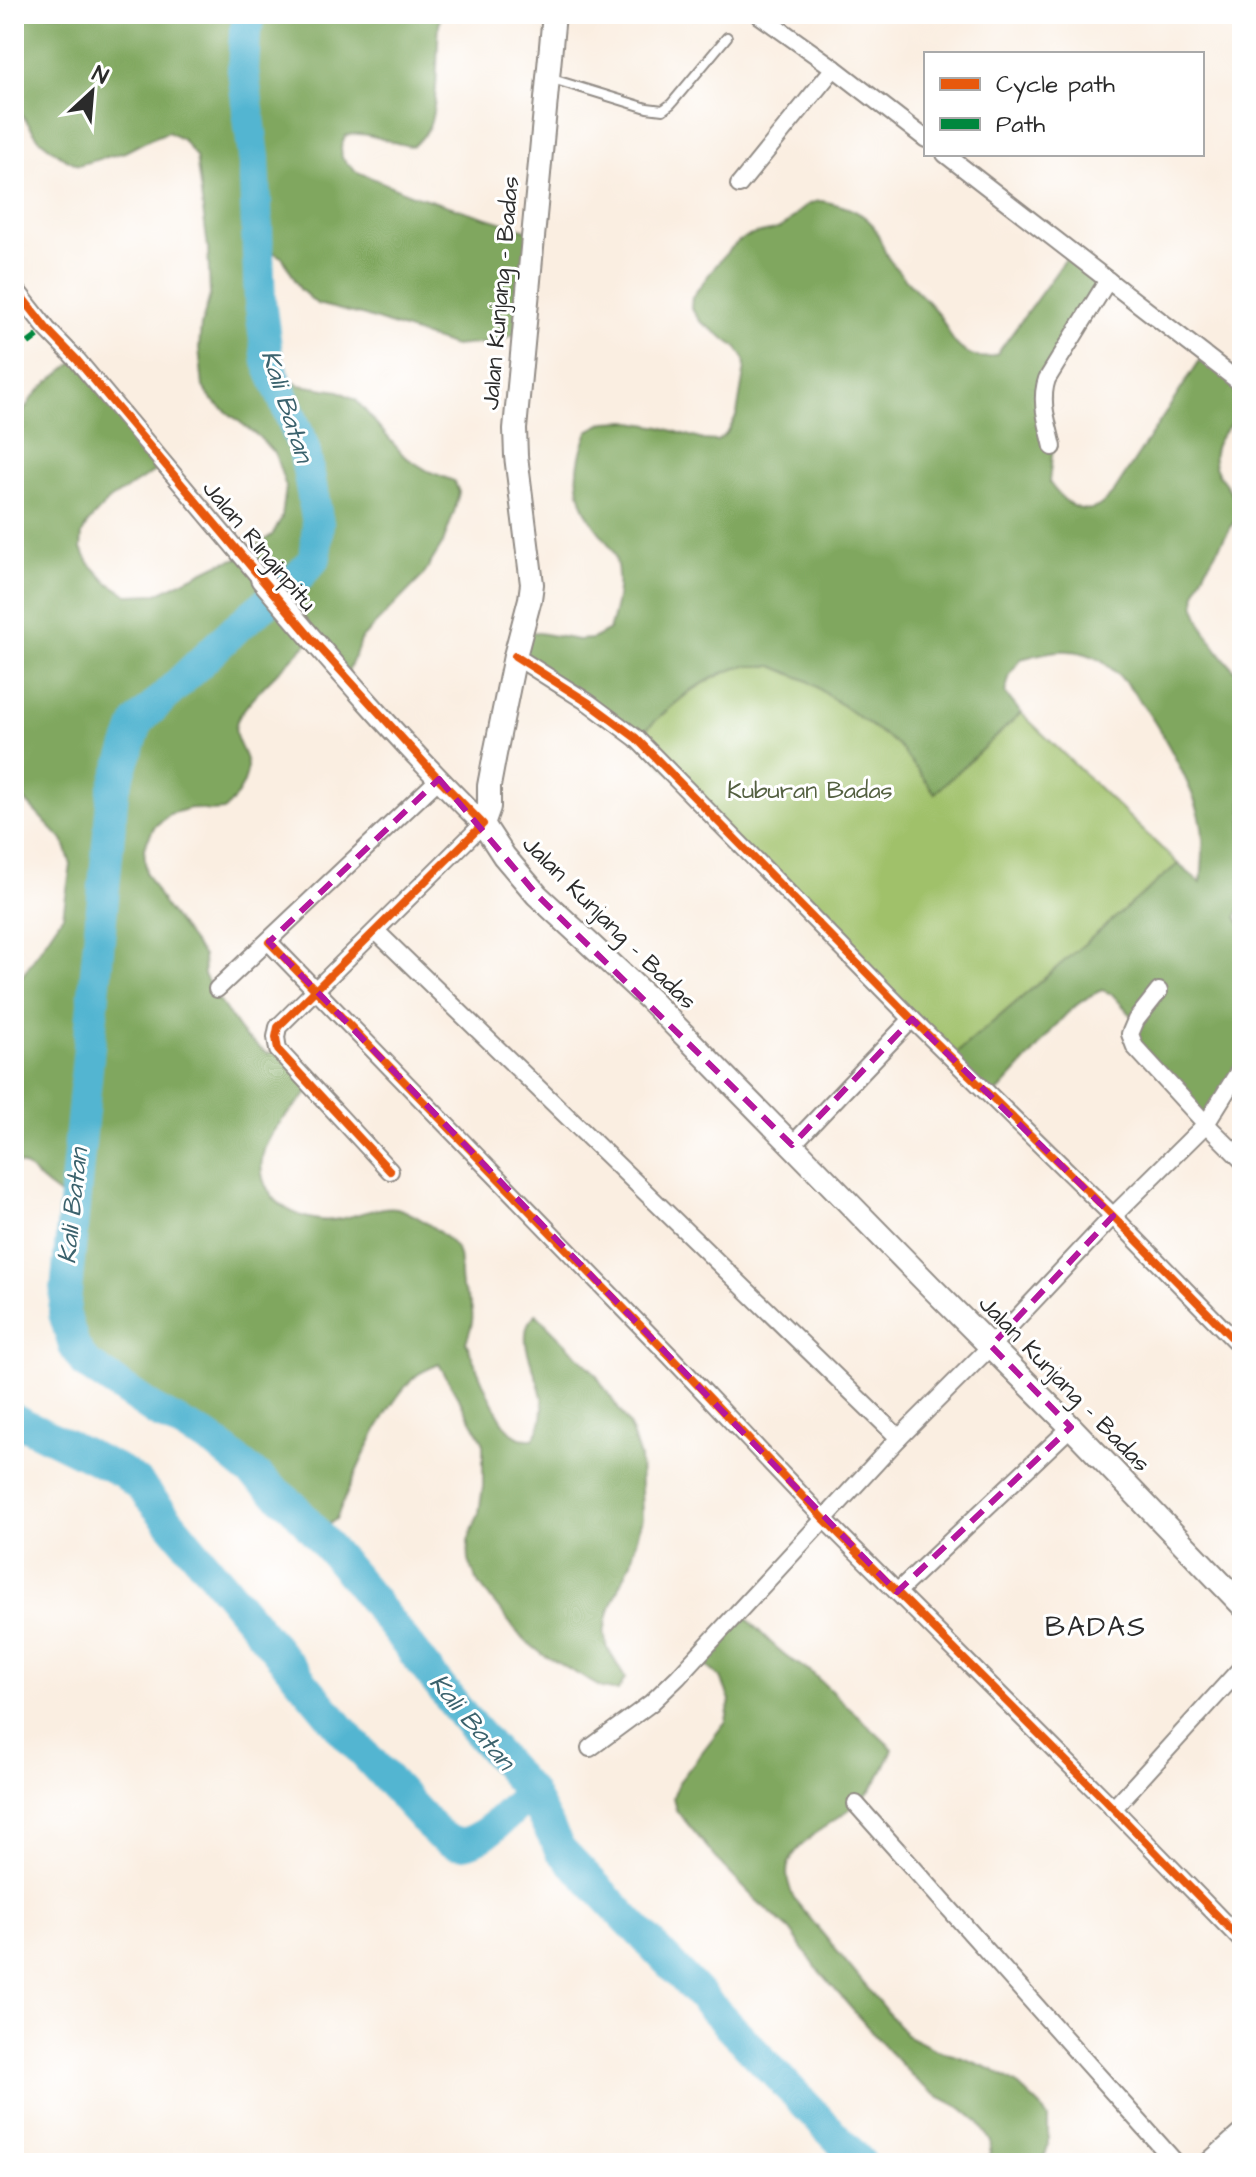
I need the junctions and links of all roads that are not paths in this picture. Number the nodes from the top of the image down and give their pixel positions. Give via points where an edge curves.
1 (554, 14) edge
2 (758, 14) edge
3 (727, 37) dead end
4 (834, 68) junction
5 (548, 77) junction
6 (924, 137) edge
7 (948, 156) edge
8 (739, 185) dead end
9 (1108, 280) junction
10 (14, 287) edge
11 (1242, 384) edge
12 (1053, 447) dead end
13 (261, 579) joint
14 (515, 656) junction
15 (439, 779) junction
16 (483, 824) junction
17 (376, 931) junction
18 (269, 942) junction
19 (217, 989) dead end
20 (316, 991) junction
21 (1159, 991) dead end
22 (912, 1019) junction
23 (1242, 1066) edge
24 (1206, 1124) junction
25 (792, 1145) junction
26 (1242, 1160) edge
27 (390, 1171) dead end
28 (1113, 1216) junction
29 (991, 1346) junction
30 (1242, 1348) edge
31 (1071, 1427) junction
32 (899, 1438) junction
33 (825, 1520) junction
34 (897, 1592) junction
35 (1242, 1605) edge
36 (1242, 1667) edge
37 (590, 1748) dead end
38 (856, 1804) dead end
39 (1113, 1809) junction
40 (1242, 1941) edge
41 (1242, 2138) edge
42 (1176, 2163) edge
43 (1214, 2163) edge

1 - 5 main road, Jalan Kunjang - Badas
2 - 4 street
3 - 5 lane via 663,110
4 - 6 street
4 - 8 street
5 - 14 main road, Jalan Kunjang - Badas via 515,429 532,584
7 - 9 street
9 - 11 street
9 - 12 street via 1043,390
10 - 13 street, Jalan RInginpitu
13 - 15 street, Jalan RInginpitu
14 - 16 main road, Jalan Kunjang - Badas
14 - 22 street via 636,738
15 - 16 street, Jalan RInginpitu
15 - 18 street
16 - 17 street
16 - 25 main road, Jalan Kunjang - Badas via 537,895 649,999
17 - 20 street
17 - 32 street
18 - 19 street
18 - 20 street
20 - 27 street via 278,1027 278,1050
20 - 33 street
21 - 24 street via 1130,1034 1135,1047
22 - 25 street
22 - 28 street
23 - 24 street
24 - 26 street
24 - 28 street
25 - 29 main road, Jalan Kunjang - Badas
28 - 29 street
28 - 30 street
29 - 31 main road, Jalan Kunjang - Badas
29 - 32 street
31 - 34 street
31 - 35 main road, Jalan Kunjang - Badas
32 - 33 street
33 - 34 street
33 - 37 street via 660,1695
34 - 39 street
36 - 39 street
38 - 42 street
39 - 40 street
41 - 43 main road

